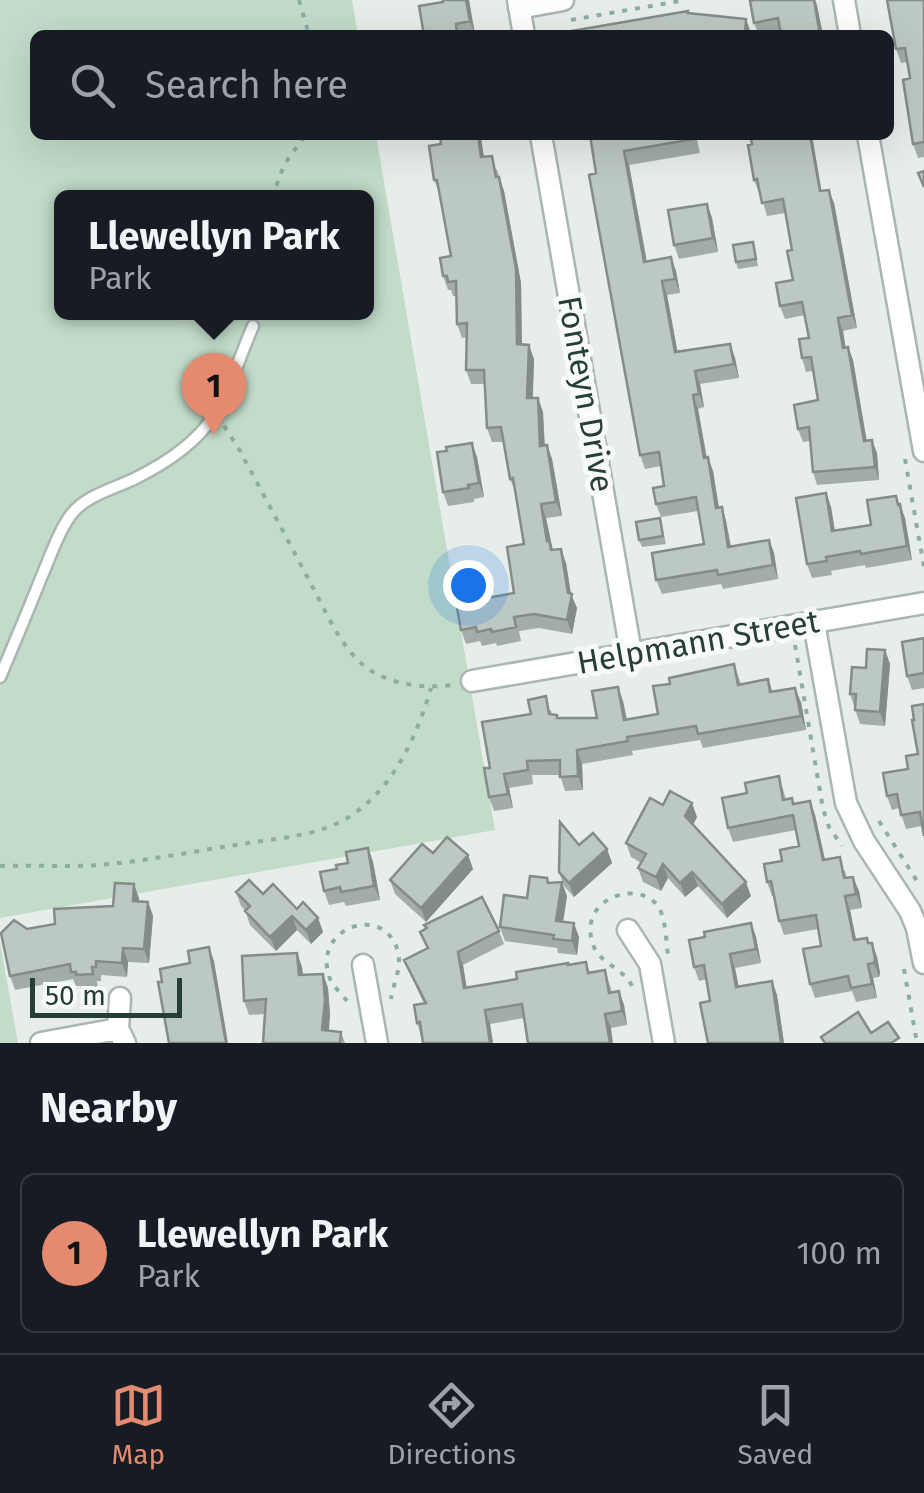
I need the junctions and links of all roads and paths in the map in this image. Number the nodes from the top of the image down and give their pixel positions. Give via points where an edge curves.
1 (300, 0) edge
2 (563, 0) edge
3 (685, 0) edge
4 (844, 0) edge
5 (518, 4) edge
6 (559, 22) dead end
7 (308, 30) edge
8 (523, 30) edge
9 (849, 30) edge
10 (302, 140) edge
11 (542, 140) edge
12 (869, 140) edge
13 (275, 190) edge
14 (252, 326) dead end
15 (213, 416) junction
16 (924, 451) edge
17 (924, 602) edge
18 (814, 623) junction
19 (631, 653) junction
20 (0, 677) edge
21 (467, 682) joint
22 (432, 688) junction
23 (877, 819) dead end
24 (0, 866) edge
25 (918, 883) dead end
26 (628, 930) dead end
27 (924, 963) edge
28 (363, 965) dead end
29 (120, 998) dead end
30 (121, 1036) edge
31 (42, 1043) edge
32 (377, 1043) edge
33 (664, 1043) edge

1 - 7 path
2 - 5 street
3 - 6 path
4 - 9 street
5 - 8 street
10 - 13 path
11 - 19 street, Fonteyn Drive
12 - 16 street
14 - 15 lane
15 - 20 lane via 165,462 92,498 69,517
15 - 22 path via 229,432 353,654 374,672
17 - 18 street, Helpmann Street
18 - 19 street, Helpmann Street
18 - 27 street via 846,803 910,911
19 - 21 street, Helpmann Street
21 - 22 path
22 - 24 path via 396,769 363,806 332,825 102,864
23 - 25 path
26 - 33 street via 648,958
28 - 32 street
29 - 30 street
30 - 31 street

